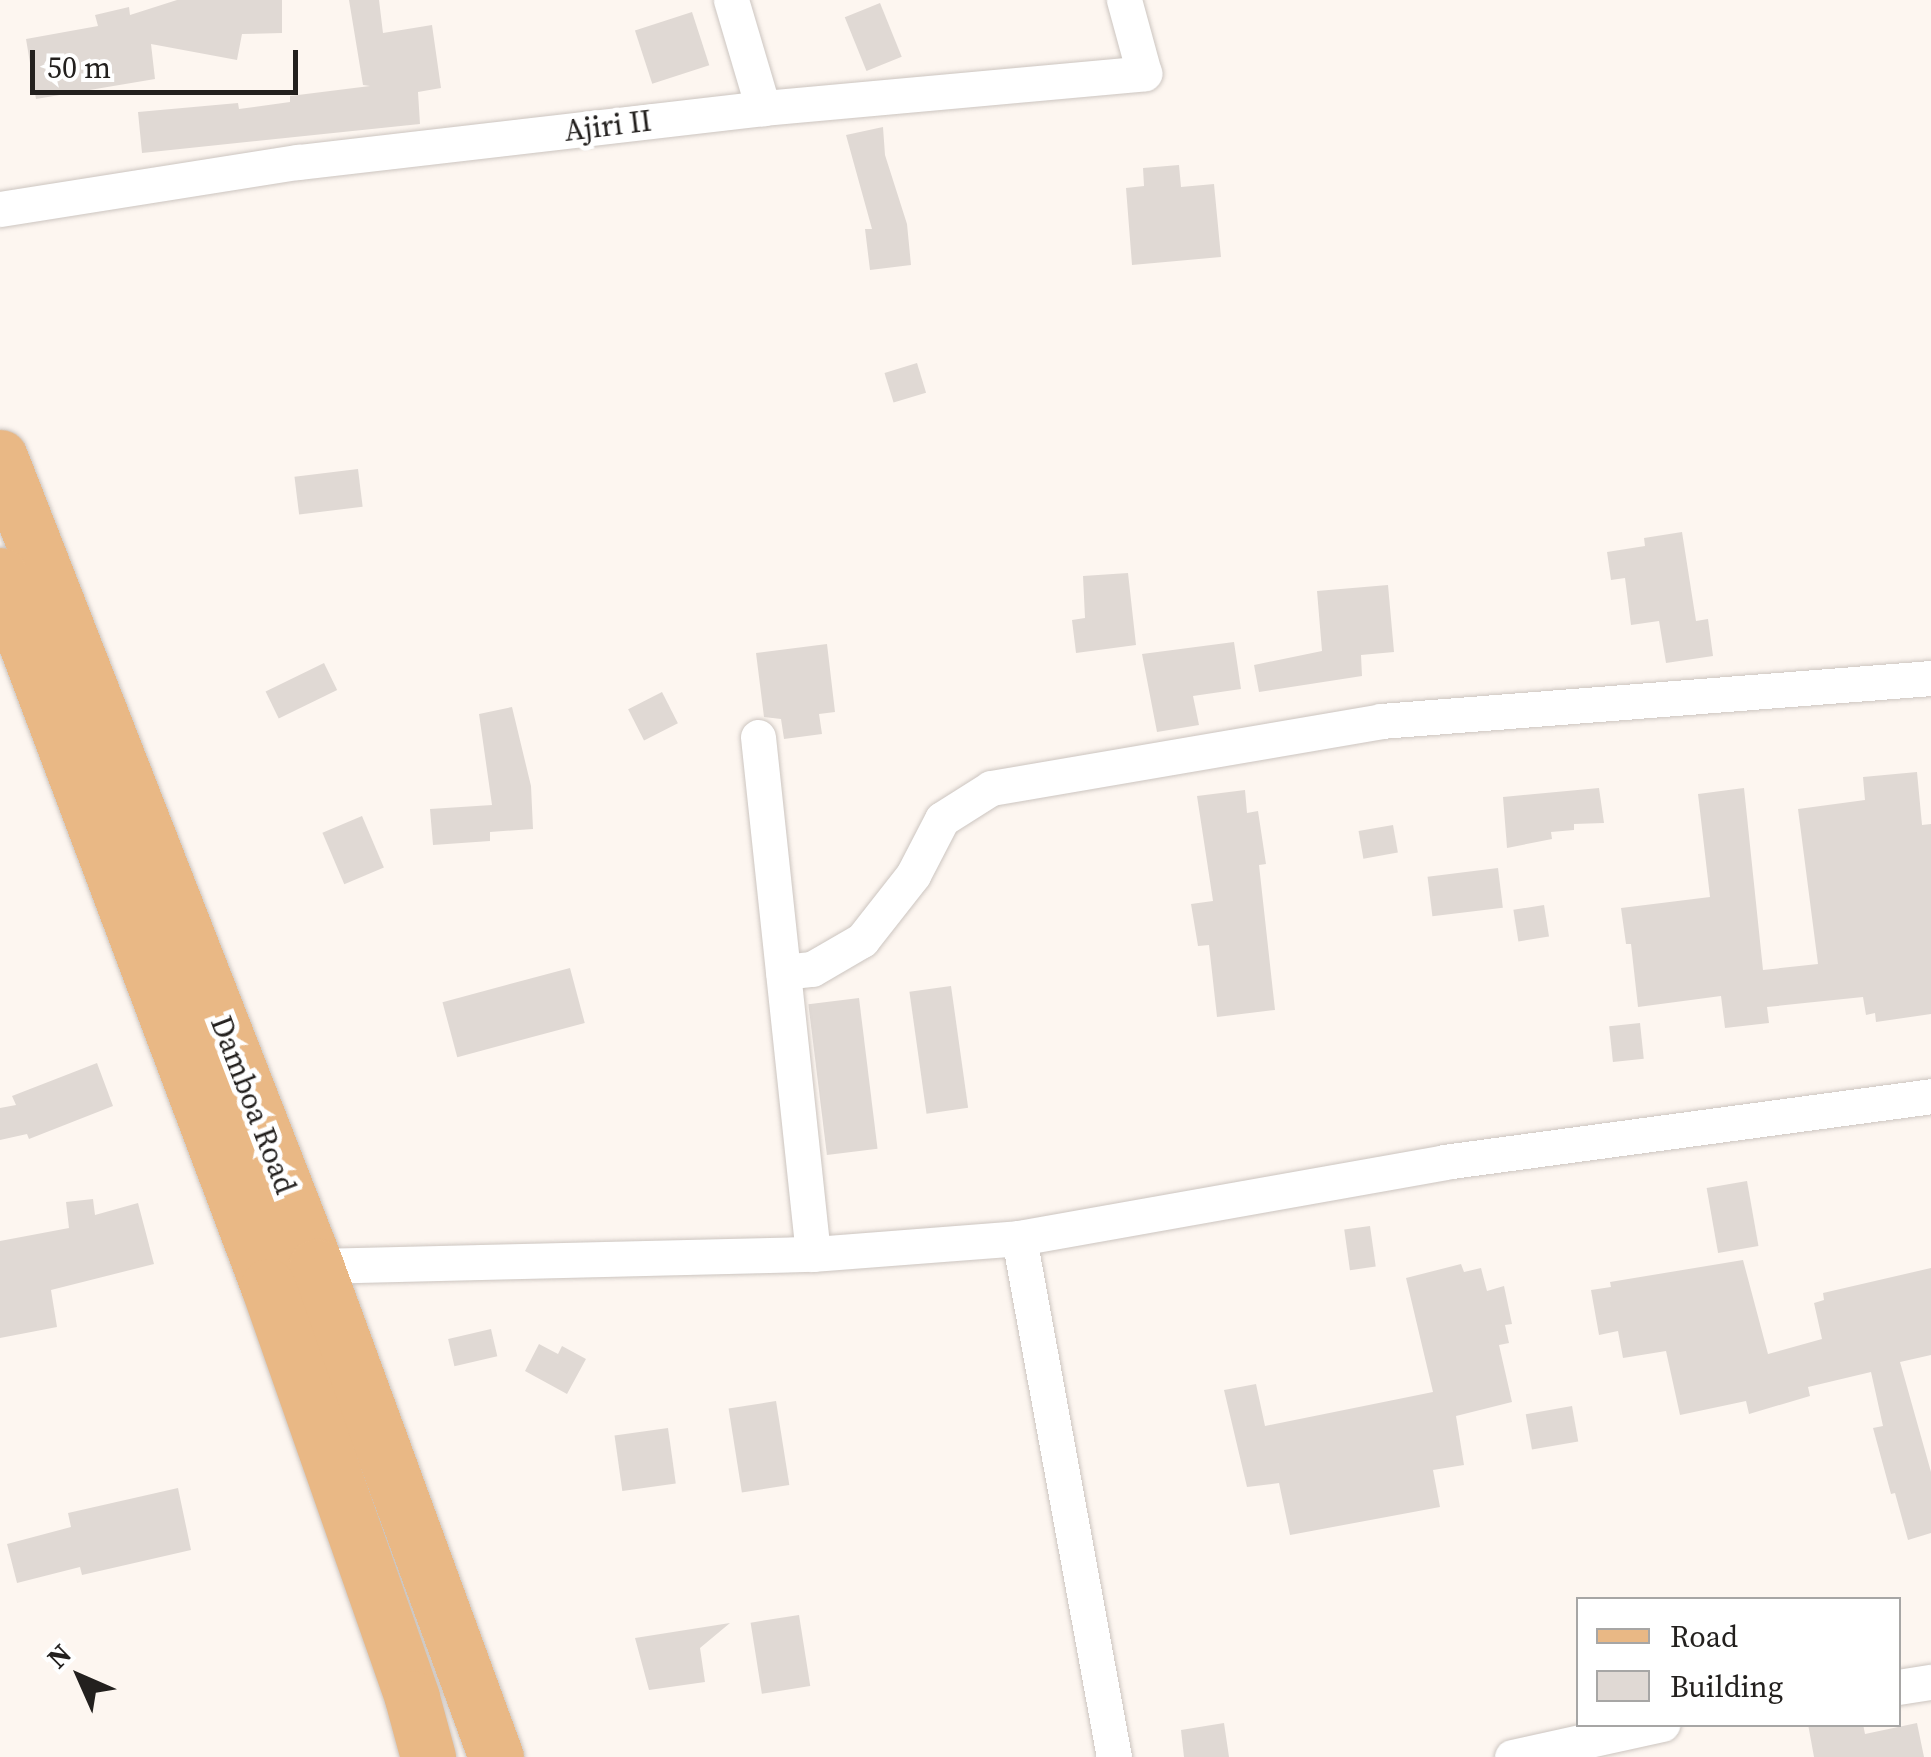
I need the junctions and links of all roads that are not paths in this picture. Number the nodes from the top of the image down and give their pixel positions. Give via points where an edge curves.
1 (731, 0) edge
2 (1124, 0) edge
3 (762, 108) junction
4 (0, 209) edge
5 (0, 457) edge
6 (0, 575) edge
7 (1931, 678) edge
8 (758, 737) dead end
9 (783, 972) junction
10 (1931, 1096) edge
11 (1018, 1238) junction
12 (812, 1254) junction
13 (292, 1276) junction
14 (1931, 1682) edge
15 (1901, 1687) edge
16 (1652, 1736) edge
17 (428, 1757) edge
18 (496, 1757) edge
19 (1114, 1757) edge
20 (1512, 1757) edge

1 - 3 street
2 - 3 street, Ajiri II via 1144,73
3 - 4 street, Ajiri II via 298,162
5 - 13 main road, Damboa Road
6 - 13 main road, Damboa Road
7 - 9 street via 1381,721 991,788 942,819 912,875 862,940 812,969
8 - 9 street
9 - 12 street
10 - 11 street via 1444,1162
11 - 12 street
11 - 19 street
12 - 13 street
13 - 17 main road, Damboa Road
13 - 18 main road, Damboa Road
14 - 15 street
16 - 20 street

